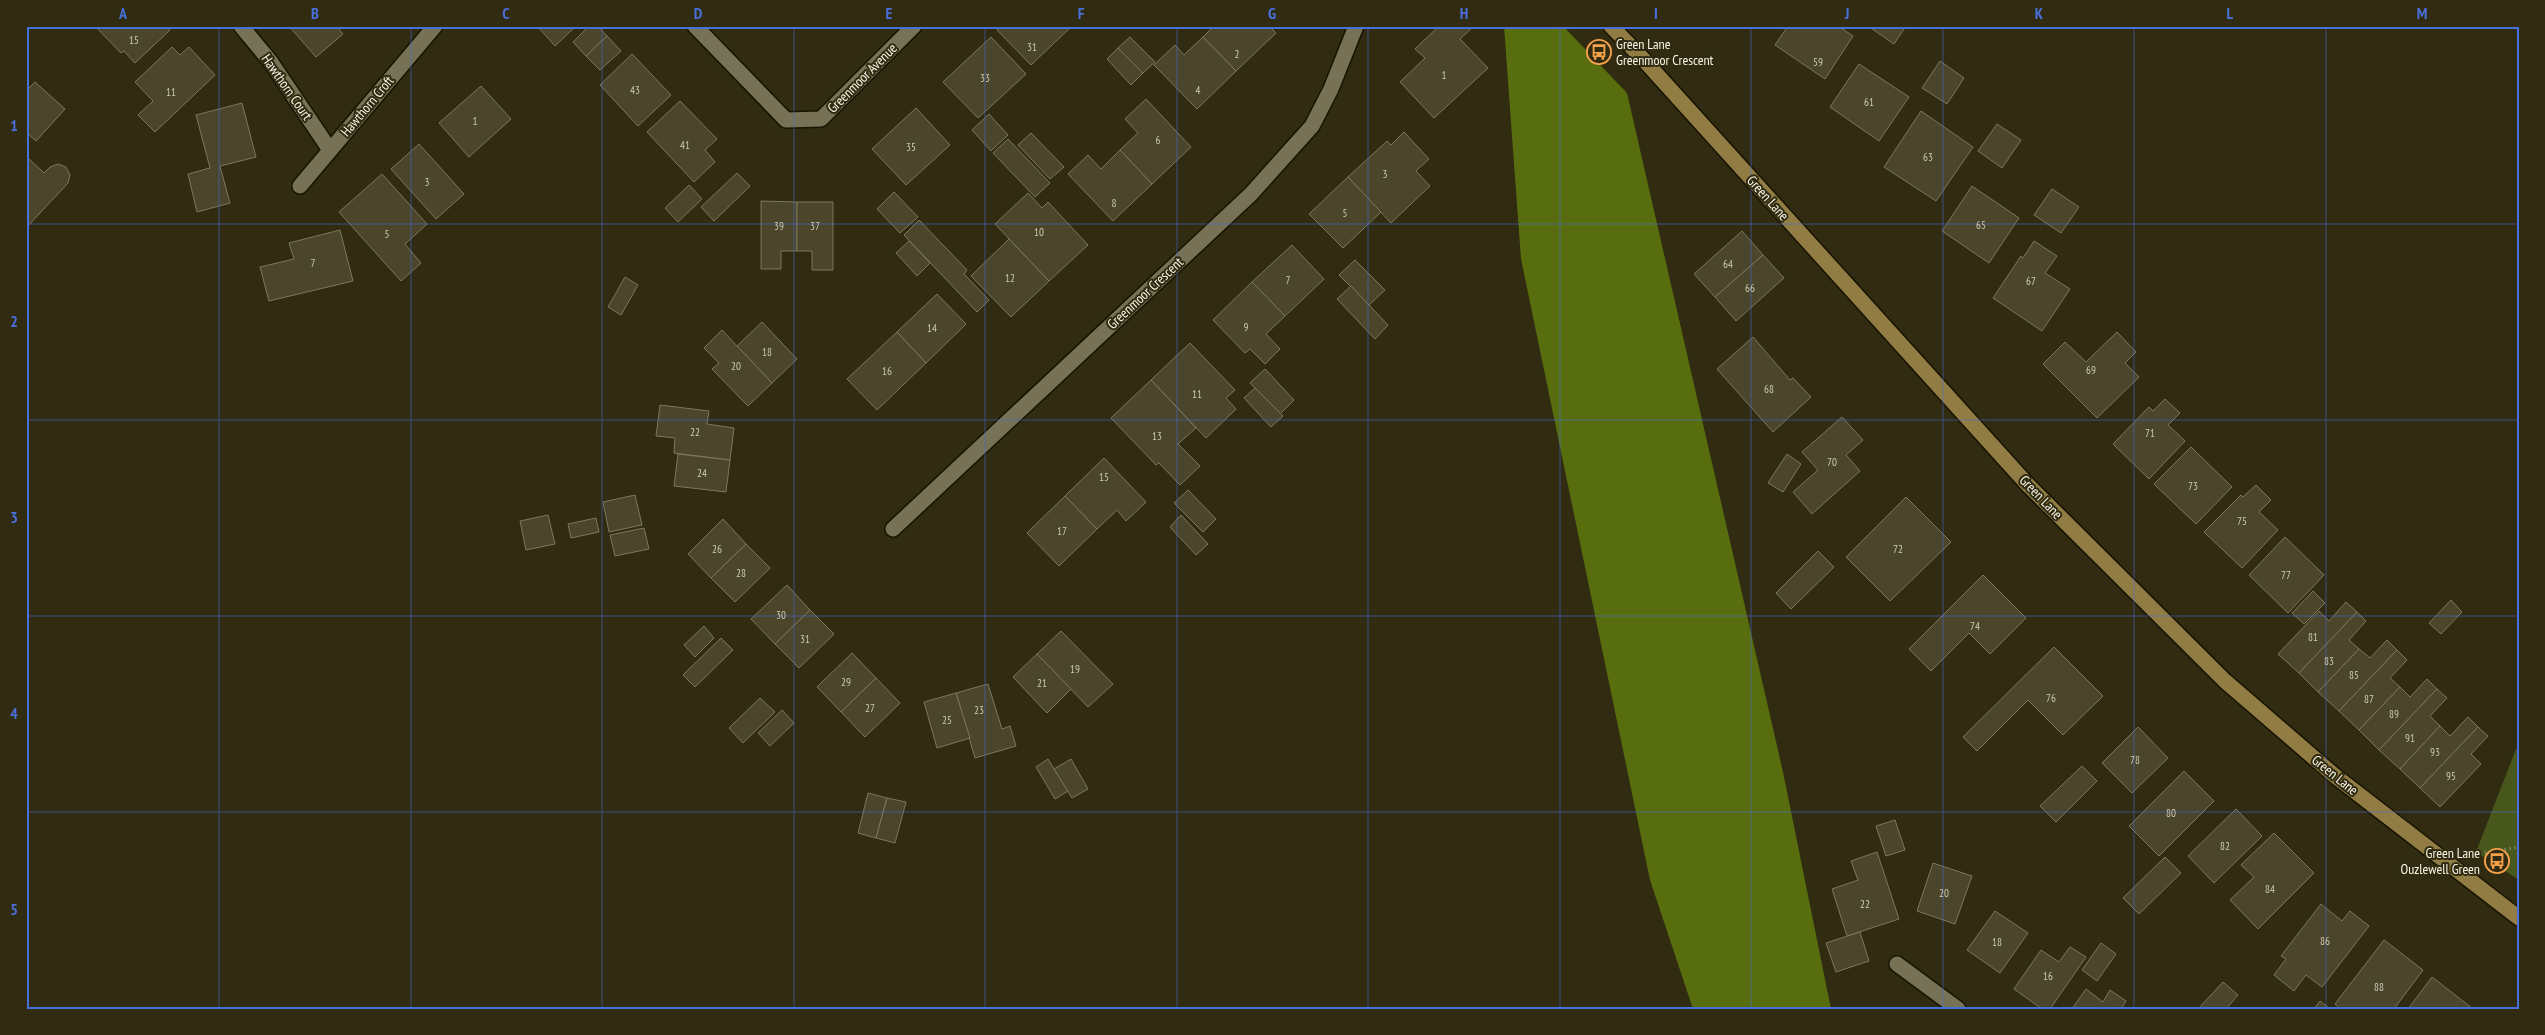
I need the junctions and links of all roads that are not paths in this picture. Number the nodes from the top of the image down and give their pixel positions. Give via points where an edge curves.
1 (241, 26) edge
2 (435, 26) edge
3 (695, 26) edge
4 (914, 26) edge
5 (1356, 26) edge
6 (1611, 26) edge
7 (330, 150) junction
8 (300, 186) dead end
9 (893, 529) dead end
10 (2519, 918) edge
11 (1896, 964) dead end
12 (1952, 1007) edge

1 - 7 street, Hawthorn Court via 270,61
2 - 7 street, Hawthorn Croft
3 - 4 street, Greenmoor Avenue via 786,120 821,120
5 - 9 street, Greenmoor Crescent via 1312,126 1251,194
6 - 10 main road, Green Lane via 2028,485 2225,681 2335,776
7 - 8 street, Hawthorn Croft
11 - 12 street

